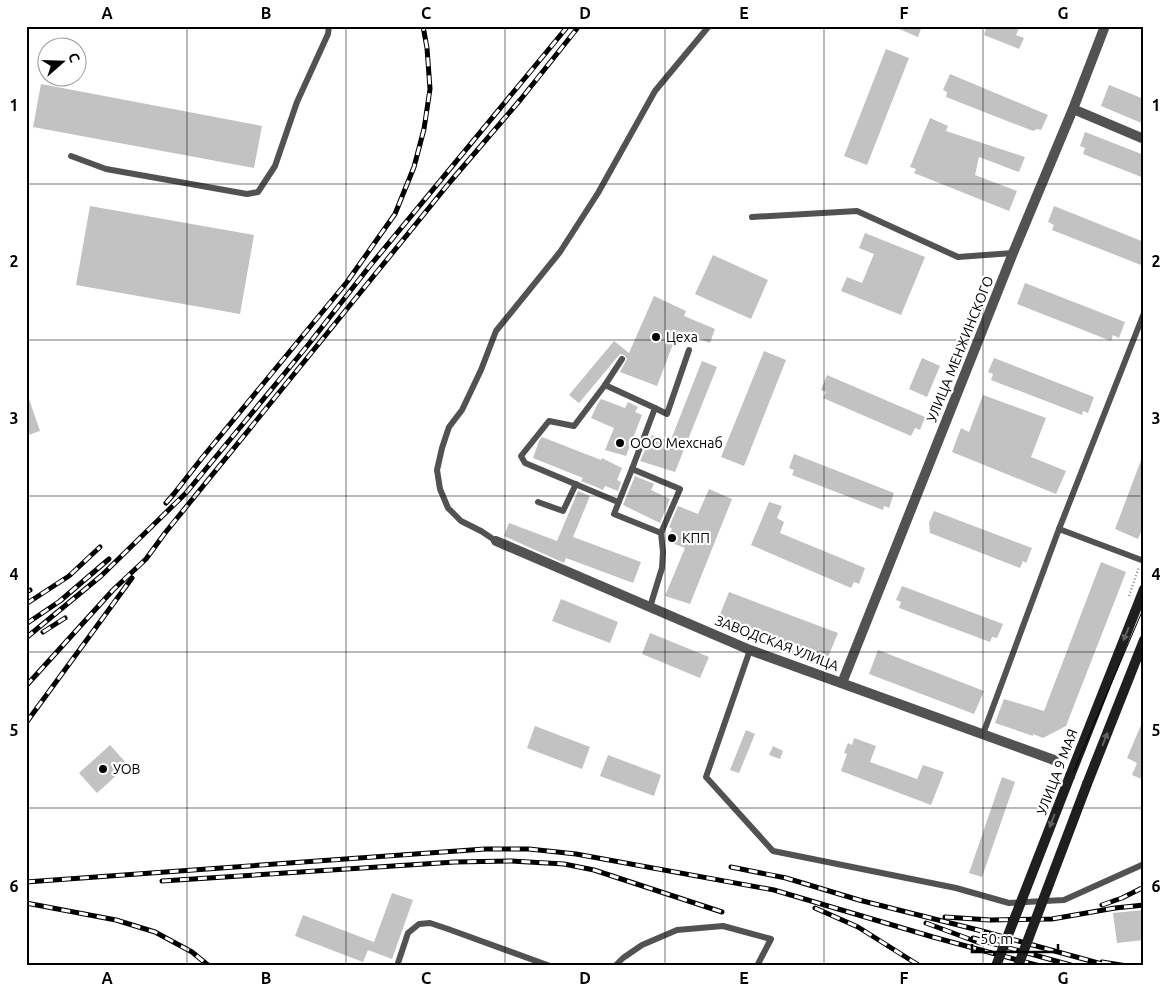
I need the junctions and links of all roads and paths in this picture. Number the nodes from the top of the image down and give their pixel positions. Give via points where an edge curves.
1 (329, 26) edge
2 (709, 26) edge
3 (1105, 26) edge
4 (1073, 109) junction
5 (1144, 139) edge
6 (71, 156) dead end
7 (752, 217) dead end
8 (1013, 253) junction
9 (1144, 312) edge
10 (689, 350) dead end
11 (622, 359) dead end
12 (605, 385) junction
13 (655, 408) junction
14 (632, 469) junction
15 (576, 484) junction
16 (538, 502) dead end
17 (618, 502) junction
18 (1059, 529) junction
19 (661, 533) junction
20 (496, 541) joint
21 (1144, 561) edge
22 (1144, 589) edge
23 (650, 607) junction
24 (1144, 640) edge
25 (750, 650) junction
26 (842, 683) junction
27 (983, 734) junction
28 (1054, 760) dead end
29 (1144, 864) edge
30 (397, 966) edge
31 (550, 966) edge
32 (615, 966) edge
33 (758, 966) edge
34 (996, 966) edge
35 (1018, 966) edge

1 - 6 lane via 297,102 276,166 258,192 247,194 106,169
2 - 20 lane via 655,91 598,193 560,252 496,331 478,378 449,428 437,470 440,489 448,508 461,521
3 - 4 street, УЛИЦА МЕНЖИНСКОГО
4 - 5 street
4 - 8 street, УЛИЦА МЕНЖИНСКОГО
7 - 8 lane via 857,211 958,256
8 - 26 street, УЛИЦА МЕНЖИНСКОГО
9 - 18 lane
10 - 13 lane via 667,414
11 - 12 lane
12 - 13 lane
12 - 15 lane via 574,426 549,421 521,456 525,463
13 - 14 lane
14 - 17 lane
14 - 19 lane via 680,489
15 - 16 lane via 563,511
15 - 17 lane
17 - 19 lane via 614,514
18 - 21 lane
18 - 27 lane
19 - 23 lane via 662,568
20 - 23 street, ЗАВОДСКАЯ УЛИЦА
22 -> 34 main road, УЛИЦА 9 МАЯ, bridge
23 - 25 street, ЗАВОДСКАЯ УЛИЦА
35 -> 24 main road, bridge
25 - 26 street, ЗАВОДСКАЯ УЛИЦА
25 - 29 lane via 706,777 773,851 956,888 1009,903 1064,900
26 - 27 street, ЗАВОДСКАЯ УЛИЦА
27 - 28 street, ЗАВОДСКАЯ УЛИЦА
30 - 31 lane via 408,933 419,924 430,923
32 - 33 lane via 642,945 677,930 723,926 771,938

